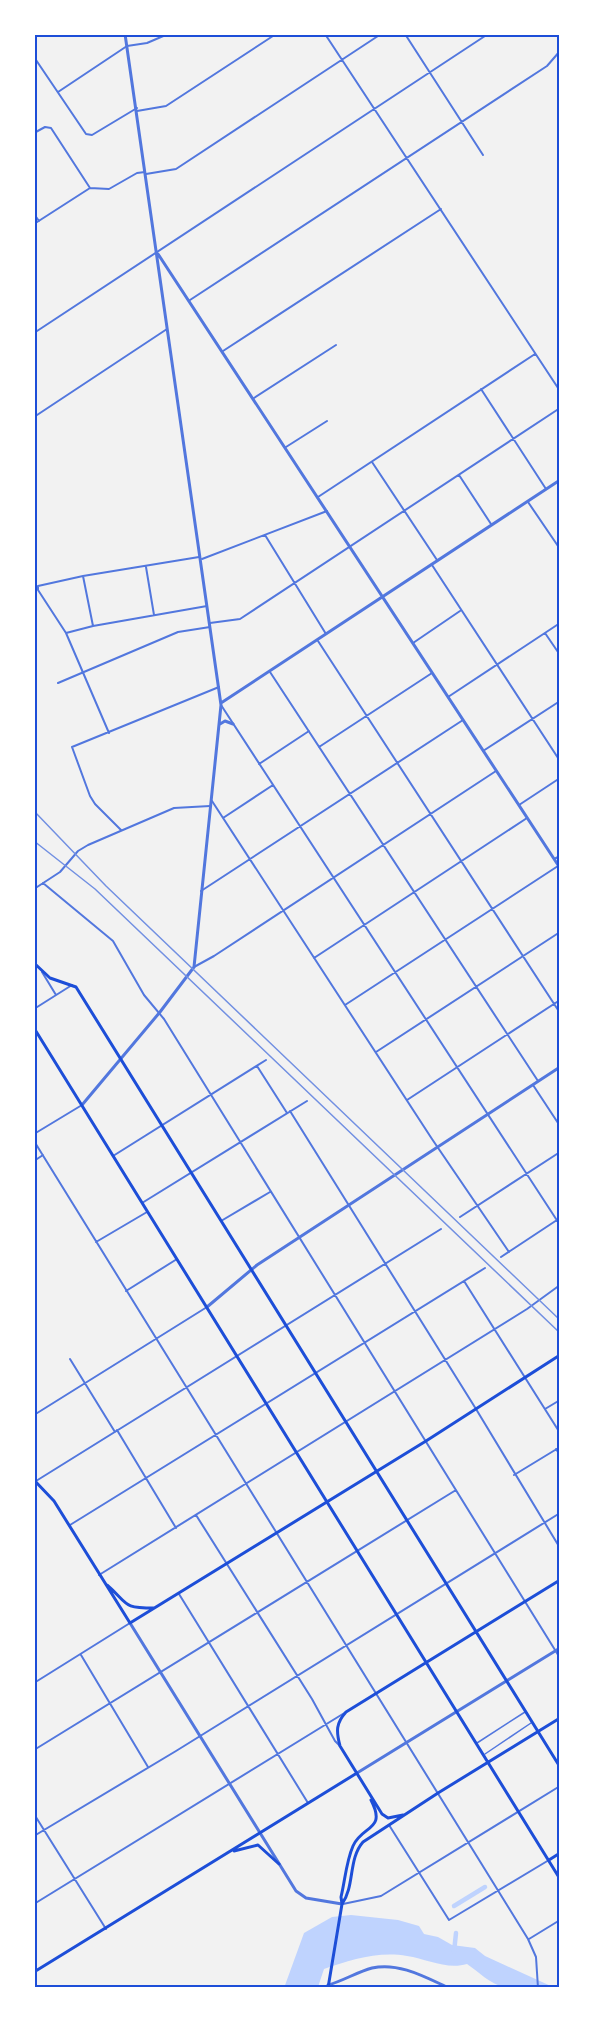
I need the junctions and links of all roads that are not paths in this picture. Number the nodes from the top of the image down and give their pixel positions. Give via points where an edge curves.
1 (39, 34) edge
2 (125, 34) edge
3 (168, 34) edge
4 (276, 34) edge
5 (325, 34) edge
6 (381, 34) edge
7 (405, 34) edge
8 (488, 34) edge
9 (34, 38) edge
10 (127, 46) junction
11 (560, 51) edge
12 (34, 57) edge
13 (342, 61) junction
14 (429, 73) junction
15 (58, 92) junction
16 (137, 109) junction
17 (374, 109) junction
18 (461, 122) junction
19 (34, 133) edge
20 (483, 155) dead end
21 (406, 159) junction
22 (146, 173) junction
23 (90, 188) junction
24 (441, 209) junction
25 (34, 214) edge
26 (39, 221) junction
27 (34, 224) edge
28 (157, 252) junction
29 (190, 300) junction
30 (168, 328) junction
31 (34, 333) edge
32 (336, 345) dead end
33 (223, 351) junction
34 (536, 354) junction
35 (481, 389) junction
36 (560, 391) edge
37 (254, 398) junction
38 (560, 408) edge
39 (34, 417) edge
40 (327, 421) dead end
41 (514, 438) junction
42 (286, 447) junction
43 (372, 462) junction
44 (459, 475) junction
45 (560, 480) edge
46 (546, 489) junction
47 (318, 497) junction
48 (527, 501) junction
49 (405, 510) junction
50 (327, 511) junction
51 (491, 525) junction
52 (265, 535) junction
53 (350, 546) junction
54 (559, 548) edge
55 (201, 558) junction
56 (437, 560) junction
57 (431, 564) junction
58 (146, 567) junction
59 (83, 576) junction
60 (294, 583) junction
61 (382, 596) junction
62 (208, 606) junction
63 (461, 610) junction
64 (154, 615) junction
65 (560, 623) edge
66 (210, 625) junction
67 (93, 626) junction
68 (66, 633) junction
69 (326, 633) junction
70 (545, 633) junction
71 (317, 639) junction
72 (413, 643) junction
73 (560, 655) edge
74 (497, 665) junction
75 (269, 671) junction
76 (83, 672) junction
77 (432, 673) junction
78 (58, 683) dead end
79 (219, 687) junction
80 (448, 697) junction
81 (560, 701) edge
82 (221, 704) junction
83 (367, 716) junction
84 (532, 719) junction
85 (463, 720) junction
86 (233, 724) junction
87 (219, 725) junction
88 (309, 731) junction
89 (109, 733) junction
90 (319, 747) junction
91 (483, 751) junction
92 (560, 761) edge
93 (397, 763) junction
94 (259, 764) junction
95 (496, 771) junction
96 (560, 778) edge
97 (273, 785) junction
98 (350, 795) junction
99 (211, 799) junction
100 (519, 805) junction
101 (210, 806) junction
102 (430, 814) junction
103 (223, 818) junction
104 (527, 818) junction
105 (301, 827) junction
106 (122, 830) junction
107 (383, 845) junction
108 (560, 856) edge
109 (250, 859) junction
110 (554, 859) junction
111 (461, 861) junction
112 (559, 867) edge
113 (334, 878) junction
114 (43, 883) junction
115 (34, 889) edge
116 (201, 891) junction
117 (414, 892) junction
118 (492, 909) junction
119 (283, 911) junction
120 (364, 925) junction
121 (560, 932) edge
122 (445, 940) junction
123 (523, 956) junction
124 (314, 958) junction
125 (34, 963) edge
126 (194, 967) junction
127 (40, 969) junction
128 (395, 972) junction
129 (72, 985) junction
130 (476, 987) junction
131 (56, 995) junction
132 (560, 1000) edge
133 (553, 1004) junction
134 (345, 1005) junction
135 (34, 1009) edge
136 (160, 1012) junction
137 (560, 1013) edge
138 (426, 1019) junction
139 (34, 1028) edge
140 (507, 1034) junction
141 (375, 1052) junction
142 (120, 1060) junction
143 (266, 1060) dead end
144 (257, 1066) junction
145 (457, 1067) junction
146 (560, 1067) edge
147 (538, 1082) junction
148 (533, 1085) junction
149 (210, 1096) junction
150 (407, 1100) junction
151 (307, 1101) dead end
152 (82, 1105) junction
153 (289, 1112) junction
154 (488, 1114) junction
155 (161, 1126) junction
156 (560, 1126) edge
157 (34, 1134) edge
158 (34, 1141) edge
159 (240, 1143) junction
160 (439, 1147) junction
161 (560, 1152) edge
162 (43, 1155) junction
163 (113, 1156) junction
164 (34, 1161) edge
165 (191, 1173) junction
166 (526, 1174) junction
167 (270, 1192) junction
168 (142, 1203) junction
169 (478, 1205) junction
170 (349, 1206) junction
171 (147, 1212) junction
172 (460, 1217) dead end
173 (558, 1219) edge
174 (221, 1221) junction
175 (560, 1225) edge
176 (441, 1229) dead end
177 (300, 1239) junction
178 (96, 1242) junction
179 (509, 1252) junction
180 (501, 1257) dead end
181 (177, 1259) junction
182 (385, 1264) junction
183 (485, 1268) dead end
184 (251, 1270) junction
185 (464, 1281) junction
186 (560, 1285) edge
187 (126, 1291) junction
188 (335, 1295) junction
189 (207, 1308) junction
190 (415, 1312) junction
191 (286, 1325) junction
192 (495, 1329) junction
193 (156, 1340) junction
194 (364, 1344) junction
195 (560, 1355) edge
196 (237, 1356) junction
197 (70, 1359) dead end
198 (445, 1360) junction
199 (315, 1374) junction
200 (525, 1378) junction
201 (84, 1384) junction
202 (186, 1388) junction
203 (394, 1391) junction
204 (560, 1400) edge
205 (267, 1404) junction
206 (476, 1409) junction
207 (545, 1409) junction
208 (34, 1415) edge
209 (345, 1422) junction
210 (116, 1431) junction
211 (560, 1433) edge
212 (216, 1436) junction
213 (426, 1441) junction
214 (558, 1448) edge
215 (296, 1452) junction
216 (560, 1455) edge
217 (376, 1471) junction
218 (514, 1475) junction
219 (146, 1479) junction
220 (35, 1480) edge
221 (246, 1483) junction
222 (456, 1490) junction
223 (326, 1501) junction
224 (560, 1514) edge
225 (196, 1515) junction
226 (407, 1520) junction
227 (544, 1523) junction
228 (70, 1525) junction
229 (176, 1528) junction
230 (277, 1533) junction
231 (560, 1548) edge
232 (358, 1551) junction
233 (495, 1553) junction
234 (226, 1564) junction
235 (99, 1575) junction
236 (560, 1580) edge
237 (104, 1582) junction
238 (308, 1582) junction
239 (446, 1583) junction
240 (179, 1594) junction
241 (525, 1602) junction
242 (155, 1608) junction
243 (258, 1613) junction
244 (397, 1613) junction
245 (130, 1623) junction
246 (476, 1632) junction
247 (209, 1644) junction
248 (346, 1645) junction
249 (560, 1648) edge
250 (555, 1651) junction
251 (81, 1655) junction
252 (560, 1658) edge
253 (427, 1662) junction
254 (161, 1672) junction
255 (297, 1676) junction
256 (507, 1681) junction
257 (34, 1683) edge
258 (376, 1693) junction
259 (111, 1704) junction
260 (248, 1707) junction
261 (457, 1711) junction
262 (346, 1712) junction
263 (525, 1712) junction
264 (560, 1719) edge
265 (532, 1722) junction
266 (325, 1724) junction
267 (537, 1731) junction
268 (200, 1735) junction
269 (406, 1742) junction
270 (476, 1743) junction
271 (340, 1746) junction
272 (34, 1750) edge
273 (278, 1754) junction
274 (483, 1755) junction
275 (488, 1762) junction
276 (148, 1767) junction
277 (560, 1767) edge
278 (357, 1773) junction
279 (230, 1783) junction
280 (560, 1786) edge
281 (368, 1793) junction
282 (438, 1793) junction
283 (308, 1803) junction
284 (519, 1811) junction
285 (34, 1814) edge
286 (403, 1815) junction
287 (389, 1825) junction
288 (44, 1830) junction
289 (260, 1833) junction
290 (34, 1836) edge
291 (467, 1843) junction
292 (229, 1852) junction
293 (560, 1853) edge
294 (549, 1860) junction
295 (279, 1864) junction
296 (418, 1873) junction
297 (74, 1879) junction
298 (560, 1879) edge
299 (497, 1891) junction
300 (34, 1904) edge
301 (342, 1904) junction
302 (560, 1920) edge
303 (106, 1929) junction
304 (528, 1939) junction
305 (34, 1972) edge
306 (328, 1987) edge
307 (449, 1988) edge
308 (538, 1988) edge

1 - 9 street
2 - 10 street
3 - 10 street
4 - 16 street via 166,106
5 - 13 street
6 - 13 street
7 - 14 street
8 - 14 street
10 - 15 street
10 - 16 street
11 - 18 street via 547,66
12 - 15 street
13 - 17 street
13 - 22 street via 176,170
14 - 17 street
14 - 18 street
15 - 16 street via 88,135
16 - 22 street
17 - 21 street
17 - 28 street
18 - 20 street
18 - 21 street
19 - 23 street via 51,128
21 - 24 street
21 - 29 street
22 - 23 street via 137,173 109,189
22 - 28 street
23 - 26 street
24 - 33 street
24 - 34 street
25 - 26 street
26 - 27 street
28 - 29 street
28 - 30 street
28 - 31 street
29 - 33 street
30 - 39 street
30 - 55 street
32 - 37 street
33 - 37 street
34 - 35 street
34 - 36 street
35 - 41 street
35 - 43 street
37 - 42 street
38 - 41 street
40 - 42 street
41 - 44 street
41 - 46 street
42 - 47 street
43 - 47 street
43 - 49 street
44 - 49 street
44 - 51 street
45 - 46 street
46 - 48 street
47 - 50 street
48 - 51 street
48 - 54 street
49 - 53 street
49 - 56 street
50 - 52 street
50 - 53 street
51 - 56 street
52 - 55 street
52 - 60 street
53 - 60 street
53 - 61 street
55 - 58 street
55 - 62 street
56 - 57 street
57 - 61 street
57 - 63 street
58 - 59 street
58 - 64 street
59 - 67 street
59 - 68 street via 38,586
60 - 66 street via 239,620
60 - 69 street
61 - 69 street
61 - 72 street
62 - 64 street
62 - 66 street
63 - 72 street
63 - 74 street
64 - 67 street
65 - 70 street
66 - 76 street via 178,632
66 - 79 street
67 - 68 street
68 - 76 street
69 - 71 street
70 - 73 street
70 - 74 street
71 - 75 street
71 - 83 street
72 - 77 street
74 - 80 street
74 - 84 street
75 - 82 street
75 - 88 street
76 - 78 street
76 - 89 street
77 - 80 street
77 - 83 street
79 - 82 street
79 - 89 street
80 - 85 street
81 - 84 street
82 - 86 street
82 - 87 street
83 - 90 street
83 - 93 street
84 - 91 street
84 - 92 street
85 - 91 street
85 - 93 street
86 - 87 street via 225,721
86 - 94 street
87 - 99 street
88 - 90 street
88 - 94 street
89 - 106 street via 72,747 90,796
90 - 98 street
91 - 95 street
93 - 98 street
93 - 102 street
94 - 97 street
95 - 100 street
95 - 102 street
96 - 100 street
97 - 103 street
97 - 105 street
98 - 105 street
98 - 107 street
99 - 101 street
99 - 103 street
100 - 104 street
101 - 106 street via 174,808
101 - 116 street
102 - 107 street
102 - 111 street
103 - 109 street
104 - 110 street
104 - 111 street
105 - 109 street
105 - 113 street
106 - 114 street via 81,849 60,872
107 - 113 street
107 - 117 street
108 - 110 street
109 - 116 street
109 - 119 street
110 - 112 street
111 - 117 street
111 - 118 street
112 - 118 street
113 - 119 street
113 - 120 street
114 - 115 street
114 - 136 street via 112,941 144,995
116 - 126 street
117 - 120 street
117 - 122 street
118 - 122 street
118 - 123 street
119 - 124 street
119 - 126 street
120 - 124 street
120 - 128 street
121 - 123 street
122 - 128 street
122 - 130 street
123 - 130 street
123 - 133 street
124 - 134 street
125 - 127 main road
126 - 136 street
127 - 129 main road via 50,978
127 - 131 street
128 - 134 street
128 - 138 street
129 - 131 street
129 - 142 main road
130 - 138 street
130 - 140 street
131 - 135 street
132 - 133 street
133 - 137 street
133 - 140 street
134 - 141 street
136 - 142 street
136 - 149 street
138 - 141 street
138 - 145 street
139 - 152 main road
140 - 145 street
140 - 147 street
141 - 150 street
142 - 152 street
142 - 155 main road
143 - 144 street
144 - 149 street
144 - 153 street
145 - 150 street
145 - 154 street
146 - 147 street
147 - 148 street
148 - 154 street
148 - 156 street
149 - 155 street
149 - 159 street
150 - 160 street
151 - 153 street
152 - 157 street
152 - 163 main road
153 - 159 street
153 - 170 street
154 - 160 street
154 - 166 street
155 - 163 street
155 - 165 main road
158 - 162 street
159 - 165 street
159 - 167 street
160 - 169 street
160 - 170 street
161 - 166 street
162 - 164 street
162 - 178 street
163 - 168 main road
165 - 168 street
165 - 174 main road
166 - 169 street
166 - 173 street
167 - 174 street
167 - 177 street
168 - 171 main road
169 - 172 street
169 - 179 street
170 - 177 street
170 - 182 street
171 - 178 street
171 - 181 main road
173 - 175 street
173 - 179 street
174 - 184 main road
176 - 182 street
177 - 184 street
177 - 188 street
178 - 187 street
179 - 180 street
181 - 187 street
181 - 189 main road
182 - 188 street
182 - 190 street
183 - 185 street
184 - 189 street
184 - 191 main road
185 - 190 street
185 - 192 street
186 - 192 street
187 - 193 street
188 - 191 street
188 - 194 street
189 - 193 street
189 - 196 main road
190 - 194 street
190 - 198 street
191 - 196 street
191 - 199 main road
192 - 198 street
192 - 200 street
193 - 201 street
193 - 202 street
194 - 199 street
194 - 203 street
195 - 200 main road
196 - 202 street
196 - 205 main road
197 - 201 street
198 - 203 street
198 - 206 street
199 - 205 street
199 - 209 main road
200 - 206 main road
200 - 207 street
201 - 208 street
201 - 210 street
202 - 210 street
202 - 212 street
203 - 209 street
203 - 213 street
204 - 207 street
205 - 212 street
205 - 215 main road
206 - 213 main road
206 - 218 street
207 - 211 street
209 - 215 street
209 - 217 main road
210 - 219 street
210 - 220 street
212 - 219 street
212 - 221 street
213 - 217 main road
213 - 222 street
214 - 216 street
214 - 218 street
215 - 221 street
215 - 223 main road
217 - 223 main road
217 - 226 main road
218 - 227 street
219 - 228 street
219 - 229 street
220 - 228 main road
221 - 225 street
221 - 230 street
222 - 226 street
222 - 233 street
223 - 230 main road
223 - 232 main road
224 - 227 street
225 - 229 street
225 - 234 street
226 - 232 street
226 - 239 main road
227 - 231 street
227 - 233 street
228 - 235 main road
229 - 235 street
230 - 234 main road
230 - 238 street
232 - 238 street
232 - 244 main road
233 - 239 street
233 - 241 street
234 - 240 main road
234 - 243 street
235 - 237 main road
236 - 241 main road
237 - 242 main road via 131,1607
237 - 245 main road
238 - 243 street
238 - 248 street
239 - 244 street
239 - 246 main road
240 - 242 main road
240 - 247 street
241 - 246 main road
241 - 250 street
242 - 245 main road
243 - 247 street
243 - 255 street
244 - 248 street
244 - 253 main road
245 - 251 street
245 - 254 street
246 - 253 main road
246 - 256 main road
247 - 254 street
247 - 260 street
248 - 255 street
248 - 258 street
249 - 250 street
250 - 252 street
250 - 256 street
251 - 257 street
251 - 259 street
253 - 258 main road
253 - 261 main road
254 - 259 street
254 - 268 street
255 - 260 street
255 - 266 street
256 - 261 street
256 - 263 main road
258 - 262 main road
258 - 269 street
259 - 272 street
259 - 276 street
260 - 268 street
260 - 273 street
261 - 269 street
261 - 270 main road
262 - 266 street
262 - 271 main road via 337,1726
263 - 265 main road
263 - 270 lane
264 - 267 main road
265 - 267 main road
265 - 274 lane
266 - 271 street
266 - 273 street
267 - 275 main road
267 - 277 main road
268 - 276 street
268 - 279 street
269 - 278 street
269 - 282 street
270 - 274 main road
271 - 278 main road
273 - 279 street
273 - 283 street
274 - 275 main road
275 - 282 main road
275 - 284 main road
276 - 288 street
278 - 281 main road
278 - 283 main road
279 - 289 street
279 - 297 street
280 - 284 street
281 - 286 main road via 385,1816 391,1819
281 - 301 main road via 376,1821 353,1846
282 - 286 main road
282 - 291 street
283 - 289 main road
284 - 291 street
284 - 294 main road
285 - 288 street
286 - 287 main road
287 - 296 street
287 - 301 main road via 360,1845
288 - 290 street
288 - 297 street
289 - 292 main road
289 - 295 street
291 - 296 street
291 - 299 street
292 - 295 main road via 258,1845
292 - 303 main road
293 - 294 main road
294 - 298 main road
294 - 299 street
295 - 301 street via 301,1896
296 - 299 street via 451,1920
296 - 301 street via 376,1899
297 - 300 street
297 - 303 street
299 - 304 street
301 - 306 main road
302 - 304 street
303 - 305 main road
304 - 308 street via 537,1962
306 - 307 street via 385,1967 408,1971

